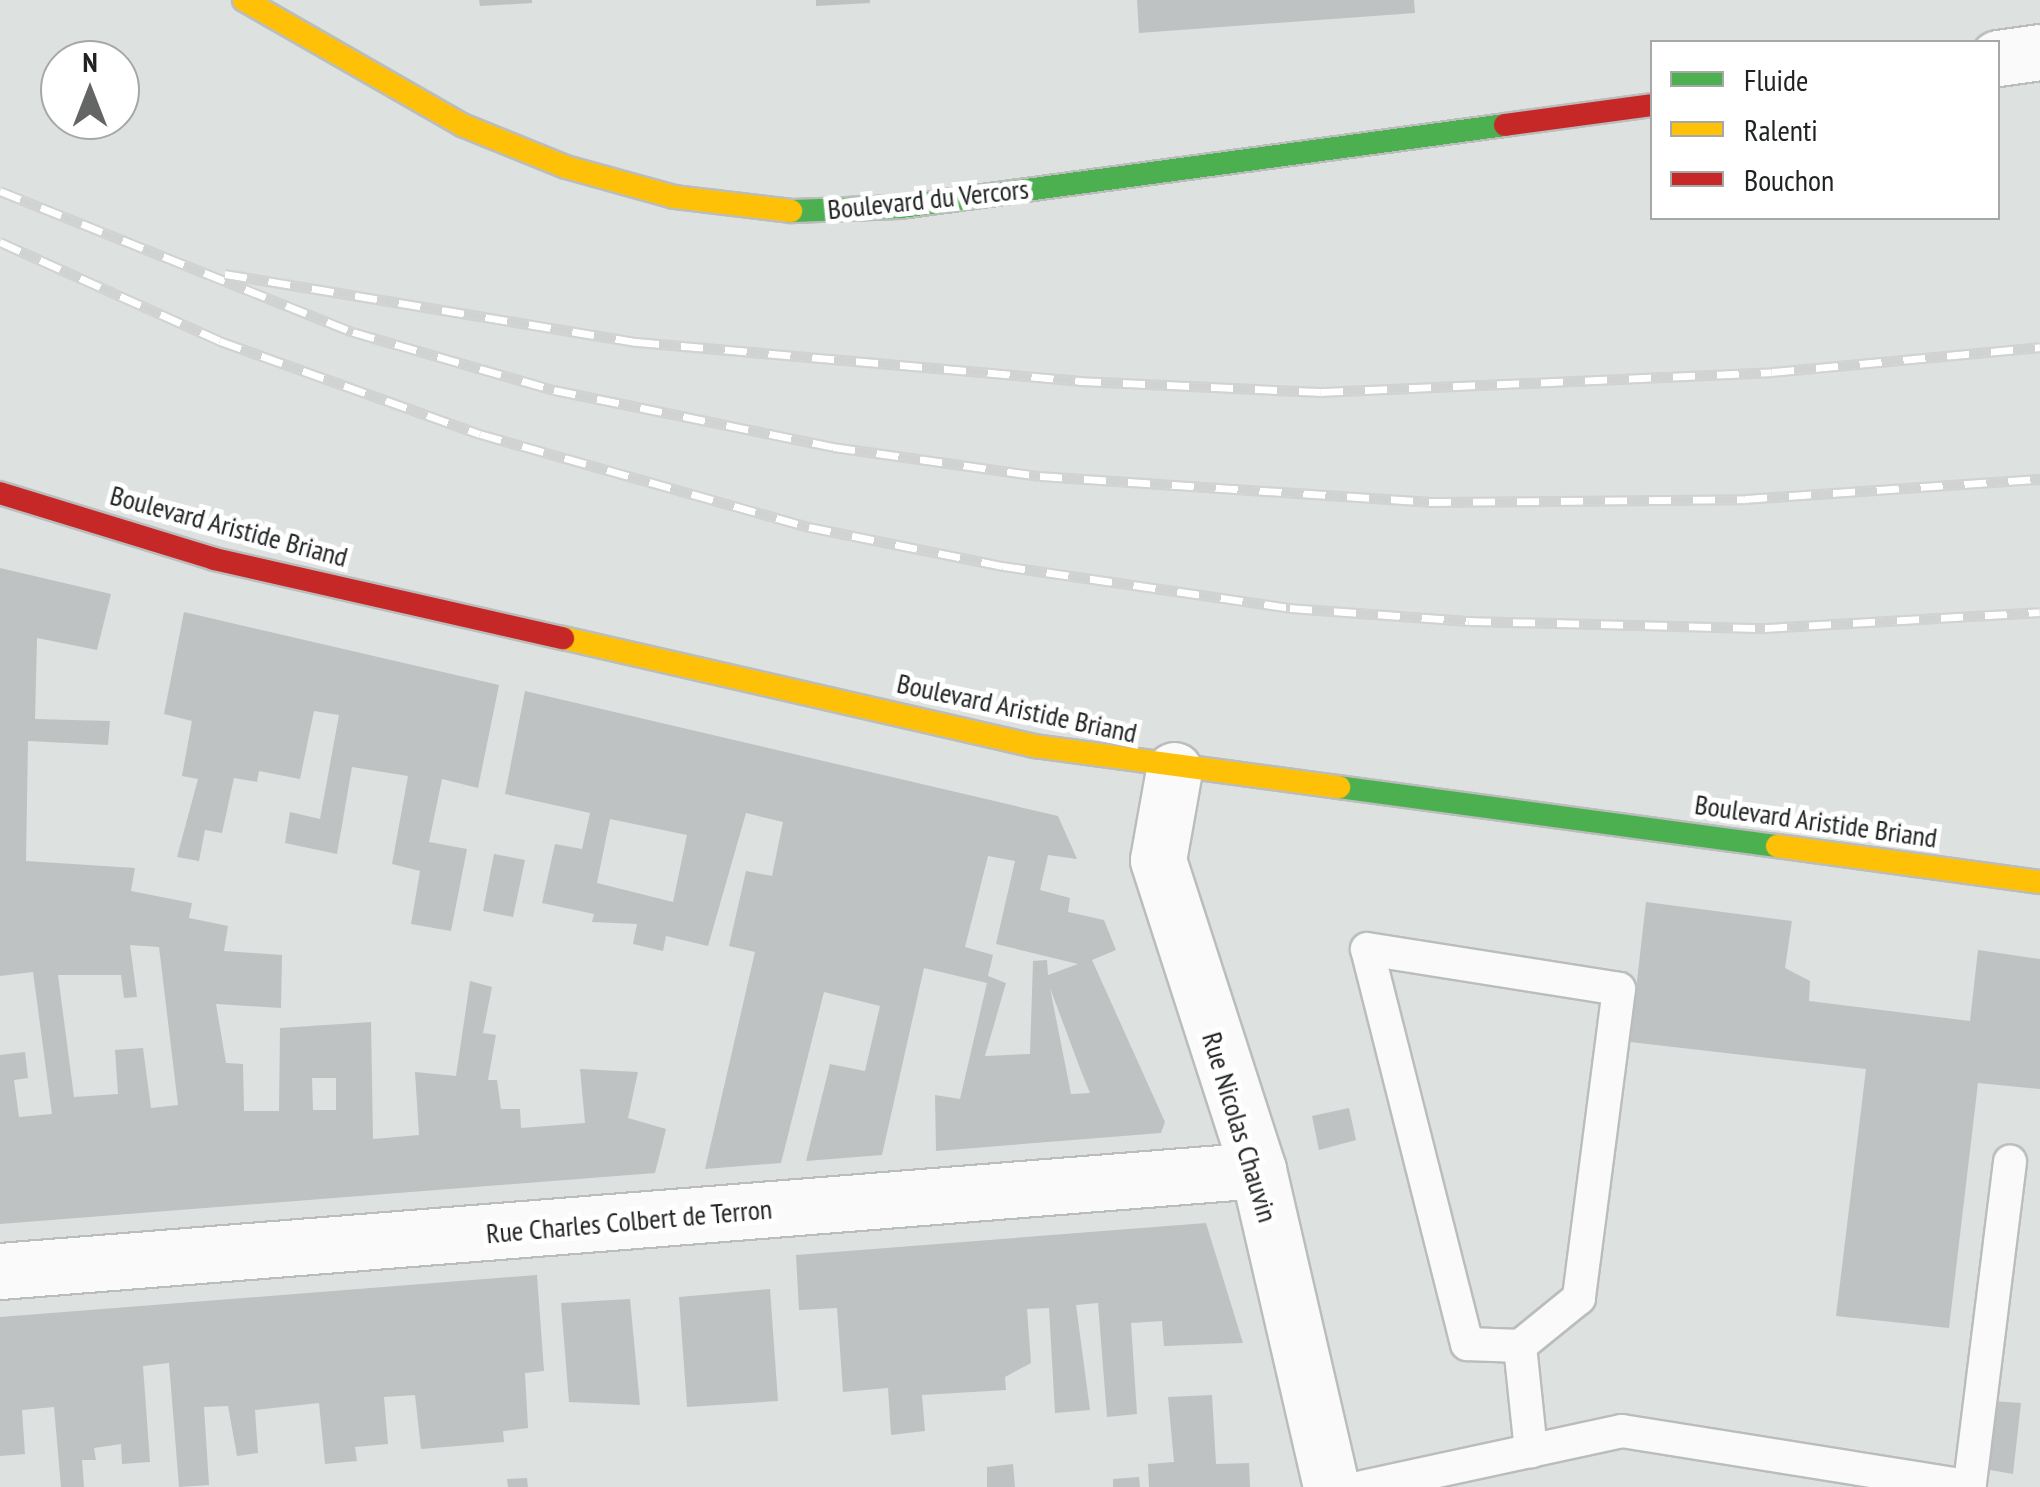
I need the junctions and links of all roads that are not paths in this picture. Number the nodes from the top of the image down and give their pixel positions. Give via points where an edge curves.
1 (244, 0) edge
2 (2040, 52) edge
3 (2000, 58) edge
4 (1650, 106) edge
5 (0, 493) edge
6 (1174, 770) junction
7 (2040, 882) edge
8 (2010, 1161) dead end
9 (1258, 1170) junction
10 (0, 1271) edge
11 (1520, 1346) junction
12 (1531, 1451) junction
13 (1970, 1485) edge
14 (1331, 1487) edge
15 (1363, 1487) edge

1 - 4 street, Boulevard du Vercors via 462,126 566,167 674,198 785,211 901,207
2 - 3 street
5 - 6 street, Boulevard Aristide Briand via 214,559
6 - 7 street, Boulevard Aristide Briand
6 - 9 street, Rue Nicolas Chauvin via 1158,860
8 - 13 lane
9 - 10 street, Rue Charles Colbert de Terron
9 - 14 street, Rue Nicolas Chauvin
11 - 11 lane via 1579,1298 1620,989 1368,949 1467,1344
11 - 12 lane
12 - 13 lane via 1622,1432
12 - 15 lane

